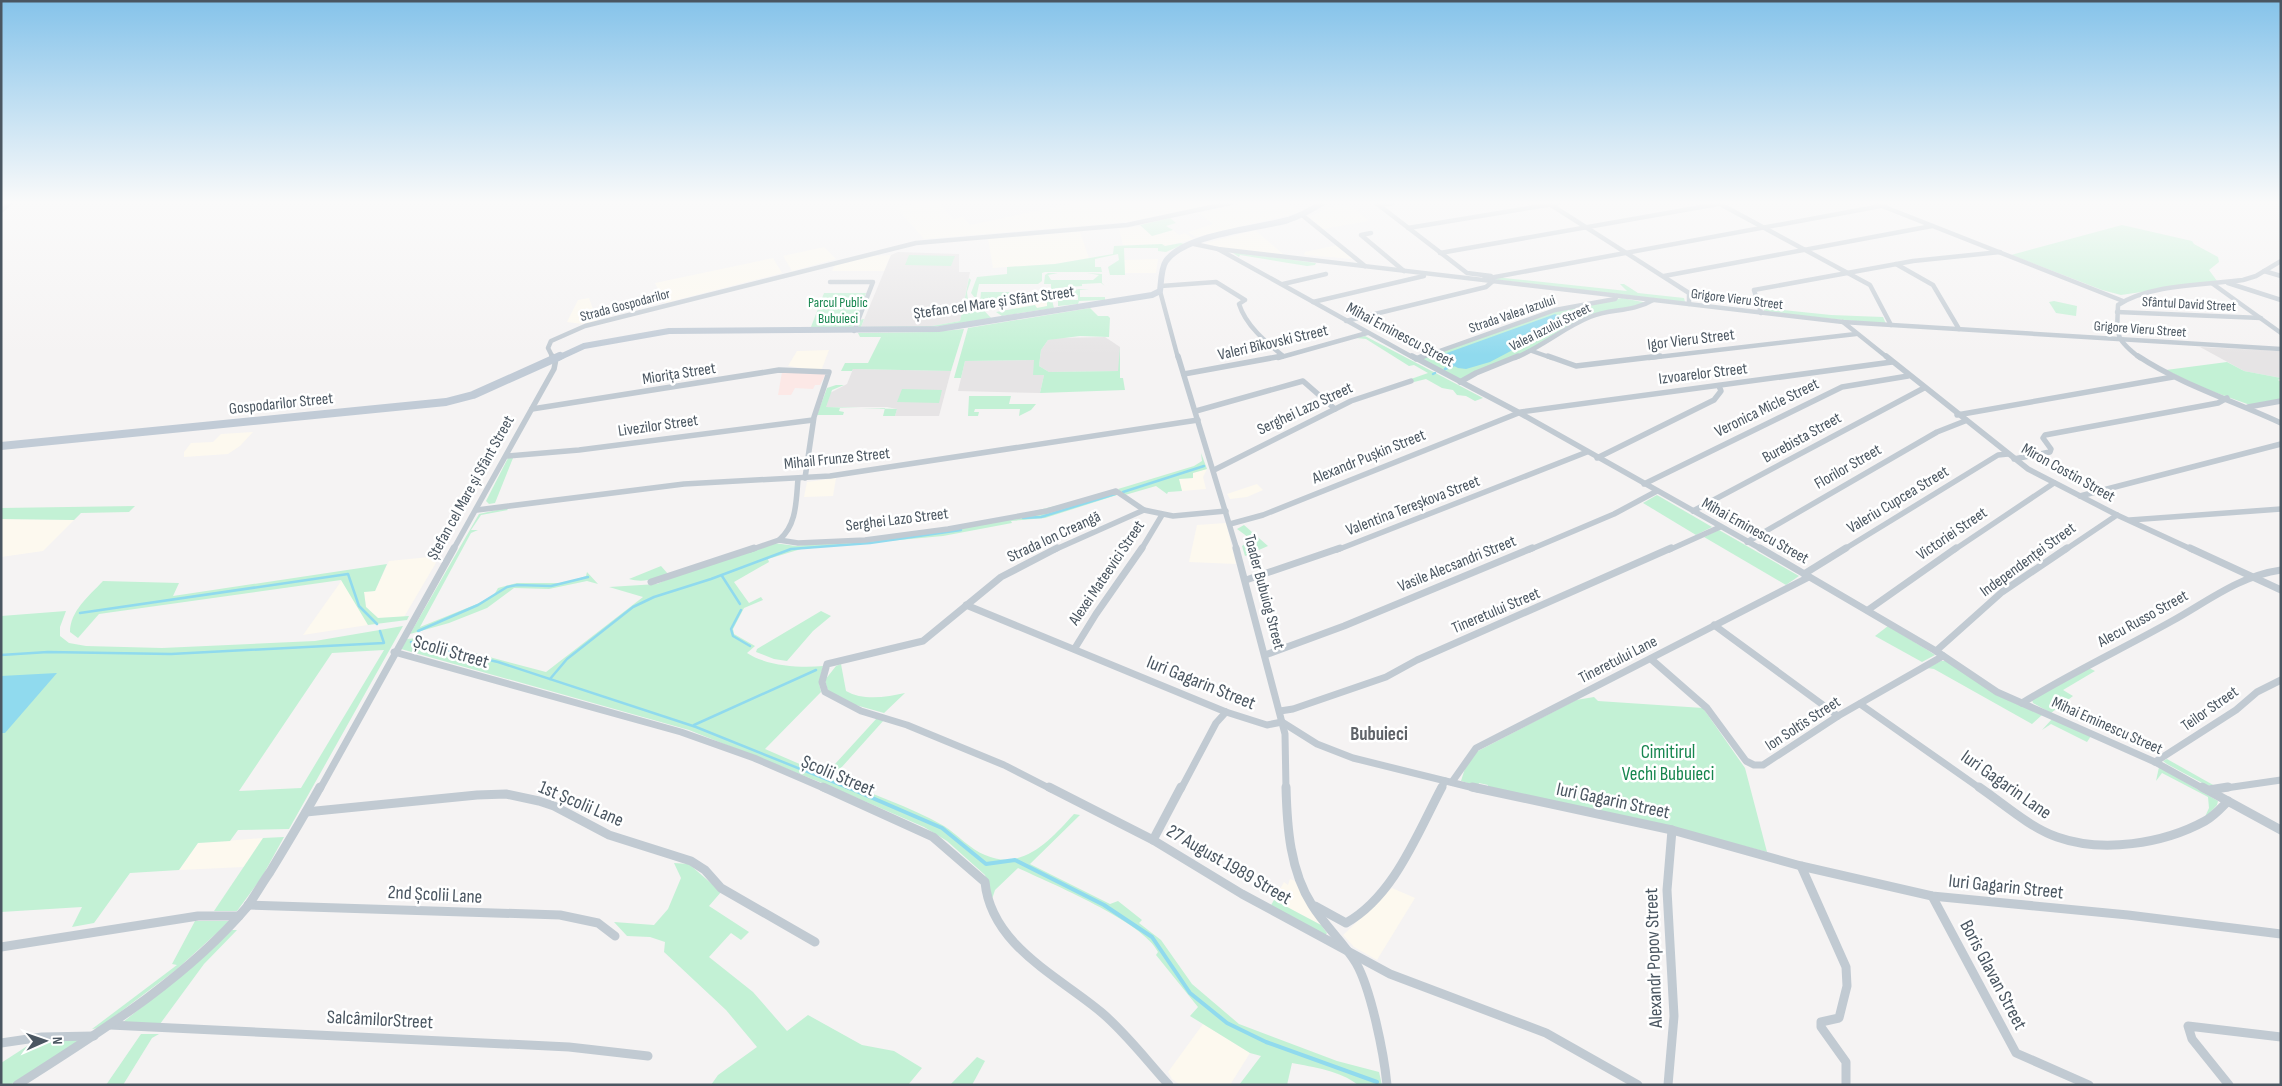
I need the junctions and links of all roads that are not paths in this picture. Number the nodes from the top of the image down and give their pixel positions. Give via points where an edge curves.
1 (870, 254) edge
2 (1176, 254) edge
3 (1227, 254) edge
4 (1256, 254) edge
5 (1350, 254) edge
6 (1384, 254) edge
7 (1441, 254) edge
8 (1617, 254) edge
9 (1629, 254) edge
10 (1785, 254) edge
11 (1812, 254) edge
12 (1985, 254) edge
13 (2004, 254) edge
14 (2281, 261) edge
15 (1896, 264) junction
16 (1366, 267) junction
17 (2264, 271) junction
18 (1406, 272) junction
19 (1849, 273) junction
20 (1326, 274) dead end
21 (1430, 274) junction
22 (1664, 276) junction
23 (2281, 276) edge
24 (1492, 278) junction
25 (830, 282) dead end
26 (2227, 282) junction
27 (1283, 284) junction
28 (2214, 284) junction
29 (1161, 288) junction
30 (1617, 296) junction
31 (1653, 300) junction
32 (2123, 300) junction
33 (2281, 300) edge
34 (1313, 302) junction
35 (1689, 304) junction
36 (2117, 312) junction
37 (1761, 313) junction
38 (2261, 318) junction
39 (1346, 321) junction
40 (1843, 322) junction
41 (1891, 325) junction
42 (1959, 329) junction
43 (854, 331) junction
44 (2281, 332) edge
45 (1367, 333) junction
46 (1856, 334) junction
47 (2119, 339) junction
48 (2281, 349) edge
49 (1532, 351) junction
50 (1282, 356) junction
51 (556, 359) junction
52 (1416, 359) junction
53 (1892, 362) junction
54 (1184, 374) junction
55 (1908, 376) junction
56 (2173, 377) junction
57 (1411, 382) dead end
58 (1460, 382) junction
59 (1719, 386) junction
60 (1924, 388) junction
61 (2228, 398) junction
62 (2281, 401) edge
63 (2248, 407) junction
64 (532, 409) junction
65 (1335, 409) junction
66 (1196, 411) junction
67 (1518, 412) junction
68 (1957, 415) junction
69 (813, 419) junction
70 (1198, 420) junction
71 (1965, 421) junction
72 (2281, 423) edge
73 (2281, 444) edge
74 (1, 446) edge
75 (1587, 452) junction
76 (2008, 454) junction
77 (507, 456) junction
78 (1597, 458) junction
79 (2014, 459) junction
80 (1214, 470) junction
81 (802, 478) junction
82 (2054, 483) junction
83 (1644, 484) junction
84 (1657, 491) junction
85 (2080, 496) junction
86 (2281, 509) edge
87 (477, 510) junction
88 (1144, 510) junction
89 (1226, 511) junction
90 (1693, 511) junction
91 (1162, 515) junction
92 (2117, 515) junction
93 (2128, 520) junction
94 (1230, 524) junction
95 (1720, 527) junction
96 (779, 540) junction
97 (1747, 542) junction
98 (2281, 570) edge
99 (1807, 575) junction
100 (2248, 576) junction
101 (1246, 580) junction
102 (651, 582) dead end
103 (2281, 590) edge
104 (966, 605) junction
105 (1868, 610) junction
106 (1714, 625) junction
107 (1075, 648) junction
108 (1936, 651) junction
109 (394, 652) junction
110 (1265, 655) junction
111 (1943, 656) junction
112 (1651, 659) junction
113 (827, 664) joint
114 (2281, 680) edge
115 (2022, 703) junction
116 (1860, 704) junction
117 (1280, 711) junction
118 (1226, 712) junction
119 (1838, 716) junction
120 (1282, 722) junction
121 (2155, 762) junction
122 (2281, 780) edge
123 (1448, 782) junction
124 (2209, 790) junction
125 (2228, 801) junction
126 (306, 812) junction
127 (1672, 830) junction
128 (2281, 830) edge
129 (1153, 840) junction
130 (1801, 866) junction
131 (1932, 896) junction
132 (248, 905) junction
133 (1312, 905) junction
134 (239, 916) junction
135 (2281, 934) edge
136 (615, 936) dead end
137 (815, 942) dead end
138 (1, 947) edge
139 (1344, 948) junction
140 (110, 1025) junction
141 (94, 1036) junction
142 (2281, 1037) edge
143 (1, 1043) edge
144 (648, 1056) dead end
145 (17, 1085) edge
146 (1169, 1085) edge
147 (1387, 1085) edge
148 (1638, 1085) edge
149 (1668, 1085) edge
150 (1846, 1085) edge
151 (2089, 1085) edge
152 (2229, 1085) edge

1 - 51 street, Strada Gospodarilor via 585,326 551,341 549,353
2 - 29 street, Toader Bubuiog Street via 1168,258 1164,266
3 - 27 street, Mihai Eminescu Street
4 - 16 street, Grigore Vieru Street
5 - 16 street
6 - 18 street
7 - 24 street via 1467,273
8 - 24 street
9 - 22 street
10 - 22 street
11 - 19 street
12 - 15 street
13 - 32 street
14 - 17 street
15 - 19 street
15 - 42 street via 1933,285
16 - 18 street, Grigore Vieru Street
17 - 23 street
17 - 26 street via 2250,278
18 - 21 street, Grigore Vieru Street
19 - 37 street via 1754,290
19 - 41 street via 1873,288
20 - 27 street
21 - 24 street, Grigore Vieru Street via 1483,280
21 - 34 street
22 - 35 street via 1689,293
24 - 30 street, Grigore Vieru Street
24 - 39 street via 1486,287
25 - 43 street via 872,282
26 - 28 street
26 - 33 street
27 - 34 street, Mihai Eminescu Street
28 - 32 street via 2146,292
28 - 38 street
29 - 43 street, Ștefan cel Mare și Sfânt Street via 1152,295 945,328
29 - 50 street via 1216,282 1226,286 1245,300 1239,304 1242,312 1263,340
29 - 54 street, Toader Bubuiog Street
30 - 31 street, Grigore Vieru Street
30 - 52 street, Strada Valea Iazului via 1555,310
31 - 35 street, Grigore Vieru Street
31 - 49 street, Valea Iazului Street via 1644,306 1592,316
32 - 36 street
34 - 39 street, Mihai Eminescu Street
35 - 37 street, Grigore Vieru Street
36 - 38 street, Sfântul David Street
36 - 47 street
37 - 40 street, Grigore Vieru Street
38 - 44 street
39 - 45 street, Mihai Eminescu Street
40 - 41 street, Grigore Vieru Street
40 - 46 street, Miron Costin Street
41 - 42 street, Grigore Vieru Street
42 - 47 street, Grigore Vieru Street
43 - 51 street, Ștefan cel Mare și Sfânt Street via 677,330 590,344
45 - 50 street, Valeri Bîkovski Street
45 - 52 street, Mihai Eminescu Street
46 - 49 street, Igor Vieru Street via 1576,366
46 - 53 street, Miron Costin Street
47 - 48 street, Grigore Vieru Street
47 - 56 street via 2139,357
49 - 58 street, Valea Iazului Street
50 - 54 street, Valeri Bîkovski Street
51 - 64 street, Ștefan cel Mare și Sfânt Street via 554,369
51 - 74 street, Gospodarilor Street via 473,395 446,402
52 - 58 street, Mihai Eminescu Street
53 - 55 street, Miron Costin Street
53 - 59 street, Izvoarelor Street
54 - 66 street, Toader Bubuiog Street
55 - 60 street, Miron Costin Street
55 - 83 street, Veronica Micle Street via 1842,387
56 - 61 street
56 - 68 street
57 - 65 street, Serghei Lazo Street via 1375,392
58 - 67 street, Mihai Eminescu Street
59 - 67 street, Izvoarelor Street
59 - 78 street via 1721,391 1714,400
60 - 68 street, Miron Costin Street
60 - 90 street, Burebista Street
61 - 63 street
61 - 79 street via 2218,403 2045,435 2043,438 2050,452
62 - 63 street
63 - 72 street
64 - 69 street, Miorița Street via 779,370 829,372
64 - 77 street, Ștefan cel Mare și Sfânt Street
65 - 66 street via 1303,381
65 - 80 street, Serghei Lazo Street
66 - 70 street, Toader Bubuiog Street
67 - 75 street, Mihai Eminescu Street
67 - 94 street, Alexandr Pușkin Street via 1263,515
68 - 71 street, Miron Costin Street
69 - 77 street, Livezilor Street via 604,447
69 - 81 street
70 - 80 street, Toader Bubuiog Street
70 - 81 street, Mihail Frunze Street
71 - 76 street, Miron Costin Street
71 - 97 street, Florilor Street via 1937,432
73 - 85 street
75 - 78 street, Mihai Eminescu Street
75 - 101 street, Valentina Tereșkova Street via 1320,556
76 - 79 street, Miron Costin Street
76 - 99 street, Valeriu Cupcea Street via 1998,455 1951,483
77 - 87 street, Ștefan cel Mare și Sfânt Street
78 - 83 street, Mihai Eminescu Street
79 - 82 street, Miron Costin Street
80 - 89 street, Toader Bubuiog Street
81 - 87 street, Mihail Frunze Street via 684,484
81 - 96 street via 791,526
82 - 85 street, Miron Costin Street
82 - 105 street, Victoriei Street
83 - 84 street, Mihai Eminescu Street
84 - 90 street, Mihai Eminescu Street
84 - 110 street, Vasile Alecsandri Street via 1544,544 1312,639
85 - 92 street, Miron Costin Street
86 - 93 street
87 - 109 street, Ștefan cel Mare și Sfânt Street
88 - 91 street
88 - 96 street, Serghei Lazo Street via 1116,491 1047,511 948,529 865,540 798,543
88 - 104 street, Strada Ion Creangă via 1029,561
89 - 91 street
89 - 94 street, Toader Bubuiog Street
90 - 95 street, Mihai Eminescu Street
91 - 107 street, Alexei Mateevici Street via 1089,621
92 - 93 street, Miron Costin Street
92 - 108 street, Independenței Street via 2008,588
93 - 100 street, Miron Costin Street
94 - 101 street, Toader Bubuiog Street
95 - 97 street, Mihai Eminescu Street
95 - 117 street, Tineretului Street via 1417,660 1386,677
96 - 102 street, Serghei Lazo Street
97 - 99 street, Mihai Eminescu Street
98 - 100 street, Alecu Russo Street
99 - 105 street, Mihai Eminescu Street
99 - 106 street, Tineretului Lane
100 - 103 street, Miron Costin Street
100 - 115 street, Alecu Russo Street
101 - 110 street, Toader Bubuiog Street
104 - 107 street, Iuri Gagarin Street
104 - 113 street, Strada Ion Creangă via 923,641
105 - 108 street, Mihai Eminescu Street
106 - 112 street, Tineretului Lane
106 - 119 street
107 - 118 street, Iuri Gagarin Street via 1098,661
108 - 111 street, Mihai Eminescu Street
109 - 126 street, Ștefan cel Mare și Sfânt Street
109 - 146 street, Școlii Street via 681,732 754,758 932,837 985,882 996,918 1015,946 1103,1013
110 - 117 street, Toader Bubuiog Street
111 - 115 street, Mihai Eminescu Street via 1984,685
111 - 116 street, Ion Soltîs Street
112 - 119 street, Ion Soltîs Street via 1708,708 1734,747 1754,765 1763,766
112 - 123 street, Tineretului Lane via 1475,749
113 - 129 street, 27 August 1989 Street via 822,682 825,692 861,711 907,725 1004,765
114 - 121 street, Teilor Street via 2257,692 2236,710
115 - 121 street, Mihai Eminescu Street
116 - 119 street, Ion Soltîs Street
116 - 125 street, Iuri Gagarin Lane via 2039,829 2060,838 2100,844 2174,836 2207,821
117 - 120 street, Toader Bubuiog Street
118 - 120 street, Iuri Gagarin Street via 1262,724
118 - 129 street via 1216,724
120 - 123 street, Iuri Gagarin Street via 1317,744 1353,758
120 - 133 street, Toader Bubuiog Street via 1287,825 1298,876
121 - 124 street, Mihai Eminescu Street
122 - 124 street
123 - 127 street, Iuri Gagarin Street
123 - 133 street, Tineretului Lane via 1388,885 1374,902 1346,923
124 - 125 street, Mihai Eminescu Street
125 - 128 street, Mihai Eminescu Street
126 - 132 street, Ștefan cel Mare și Sfânt Street
126 - 137 street, 1st Școlii Lane via 477,795 506,794 539,801 609,835 691,861 705,870 721,888
127 - 130 street, Iuri Gagarin Street
127 - 149 street, Alexandr Popov Street via 1667,897 1673,1061
129 - 139 street, 27 August 1989 Street via 1312,934
130 - 131 street, Iuri Gagarin Street
130 - 150 street via 1846,967 1847,986 1838,1018 1821,1022 1821,1027 1846,1062
131 - 135 street, Iuri Gagarin Street
131 - 151 street, Boris Glavan Street via 2016,1053
132 - 134 street, Ștefan cel Mare și Sfânt Street
132 - 136 street, 2nd Școlii Lane via 560,915 599,924
133 - 139 street, Toader Bubuiog Street
134 - 138 street via 198,916
134 - 140 street, Ștefan cel Mare și Sfânt Street via 189,964
139 - 147 street, Toader Bubuiog Street via 1365,982
139 - 148 street, 27 August 1989 Street via 1415,985 1546,1033
140 - 141 street, Ștefan cel Mare și Sfânt Street
140 - 144 street, SalcâmilorStreet via 569,1047
141 - 143 street via 57,1036
141 - 145 street, Ștefan cel Mare și Sfânt Street
142 - 152 street via 2188,1026 2192,1039

